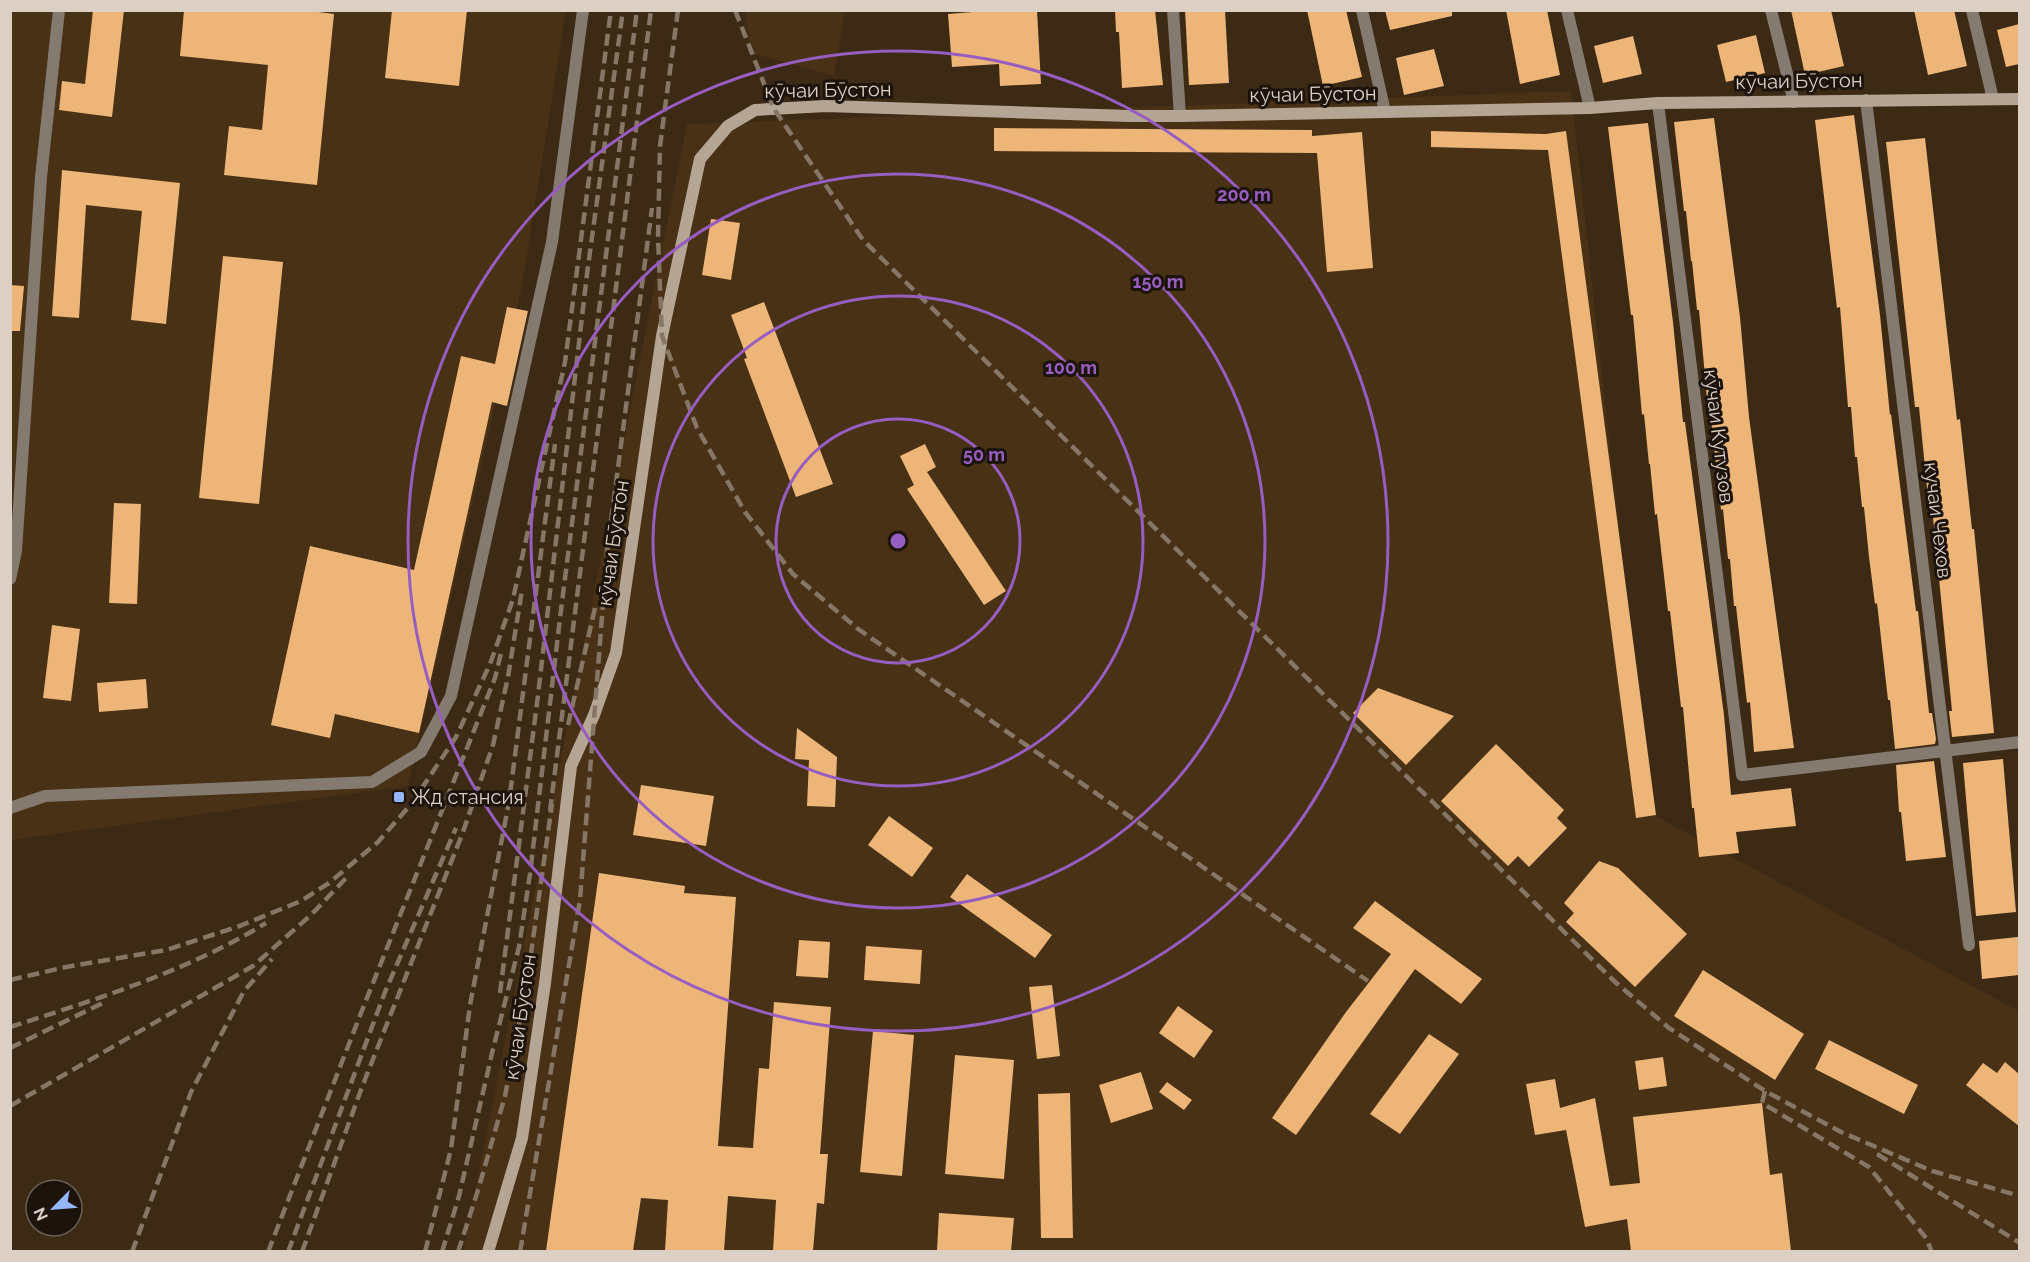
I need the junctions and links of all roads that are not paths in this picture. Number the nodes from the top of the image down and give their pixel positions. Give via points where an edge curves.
1 (59, 10) edge
2 (583, 10) edge
3 (1173, 10) edge
4 (1362, 10) edge
5 (1567, 10) edge
6 (1772, 10) edge
7 (1972, 10) edge
8 (1993, 99) junction
9 (2019, 99) edge
10 (1866, 100) junction
11 (1794, 102) junction
12 (1658, 103) junction
13 (1590, 108) junction
14 (1385, 112) junction
15 (1180, 116) junction
16 (10, 579) edge
17 (2019, 742) edge
18 (1947, 751) junction
19 (10, 808) edge
20 (1969, 945) dead end
21 (488, 1251) edge

1 - 16 street via 41,177 16,551
2 - 19 street via 552,242 450,696 421,752 372,782 45,796
3 - 15 street
4 - 14 street
5 - 13 street
6 - 11 street
7 - 8 street
8 - 9 main road, кӯчаи Бӯстон
8 - 10 main road, кӯчаи Бӯстон
10 - 11 main road, кӯчаи Бӯстон
10 - 18 street, кучаи Чехов
11 - 12 main road, кӯчаи Бӯстон
12 - 13 main road, кӯчаи Бӯстон
12 - 18 street, кӯчаи Кутузов via 1742,775
13 - 14 main road, кӯчаи Бӯстон
14 - 15 main road, кӯчаи Бӯстон
15 - 21 main road, кӯчаи Бӯстон via 826,106 755,110 728,126 700,159 662,336 616,652 594,716 571,766 522,1138
17 - 18 street
18 - 20 street, кучаи Чехов

